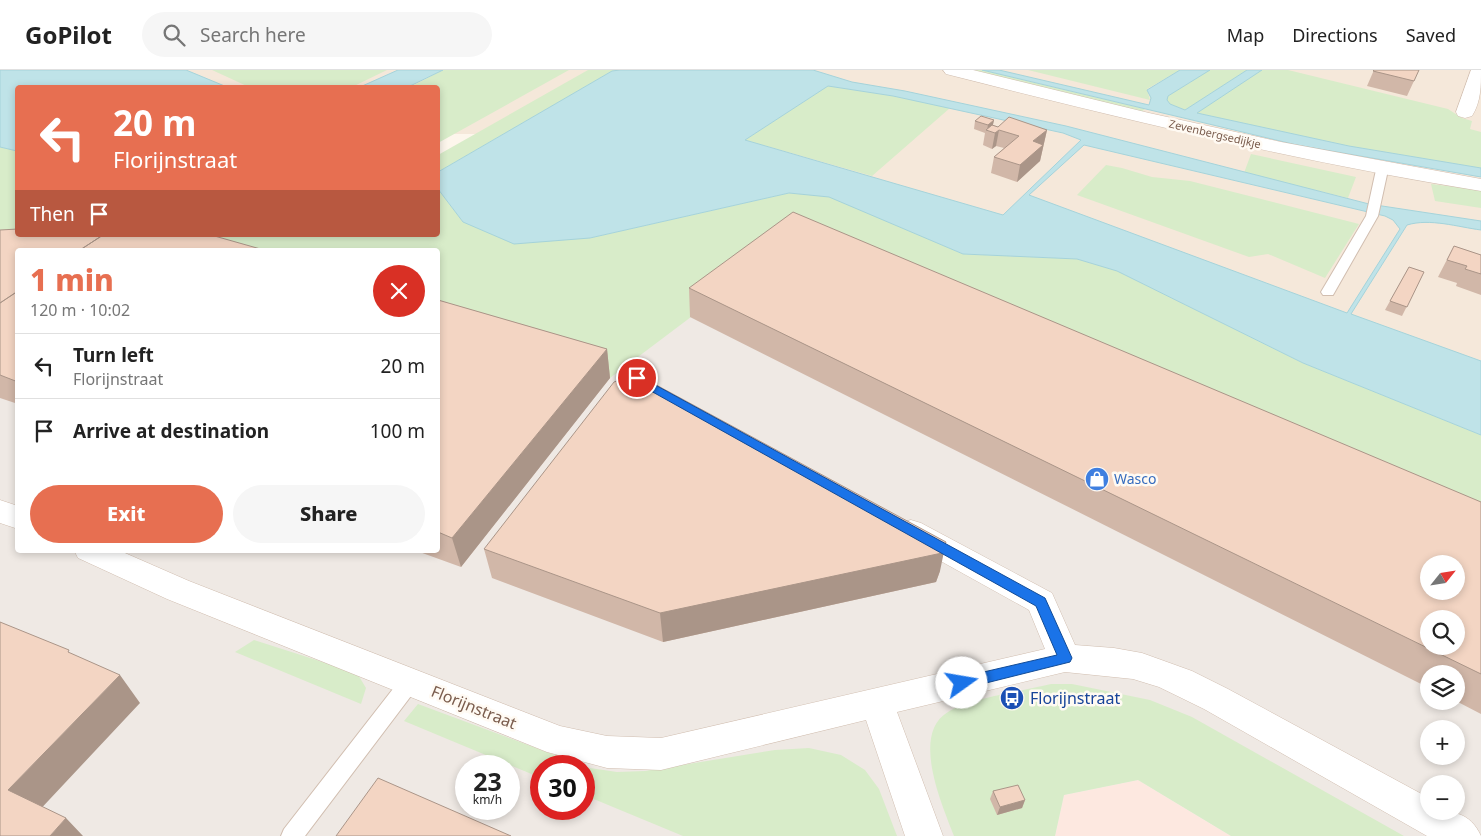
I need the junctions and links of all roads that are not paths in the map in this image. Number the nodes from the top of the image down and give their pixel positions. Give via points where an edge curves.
1 (952, 70) edge
2 (1480, 70) edge
3 (1464, 112) dead end
4 (1382, 170) junction
5 (1481, 185) edge
6 (1328, 292) dead end
7 (0, 510) edge
8 (886, 516) edge
9 (15, 517) edge
10 (96, 553) edge
11 (1065, 658) junction
12 (410, 682) junction
13 (877, 703) junction
14 (292, 836) edge
15 (924, 836) edge
16 (1462, 836) edge

1 - 4 street, Zevenbergsedijkje via 1102,108
2 - 3 street
4 - 5 street, Zevenbergsedijkje
4 - 6 lane via 1373,210
7 - 9 street
8 - 11 street via 1040,602
10 - 12 street, Florijnstraat via 178,590
11 - 13 street, Florijnstraat
11 - 16 street, Florijnstraat via 1099,659 1142,667 1177,680
12 - 13 street, Florijnstraat via 559,741 606,752 661,754
12 - 14 lane
13 - 15 street

